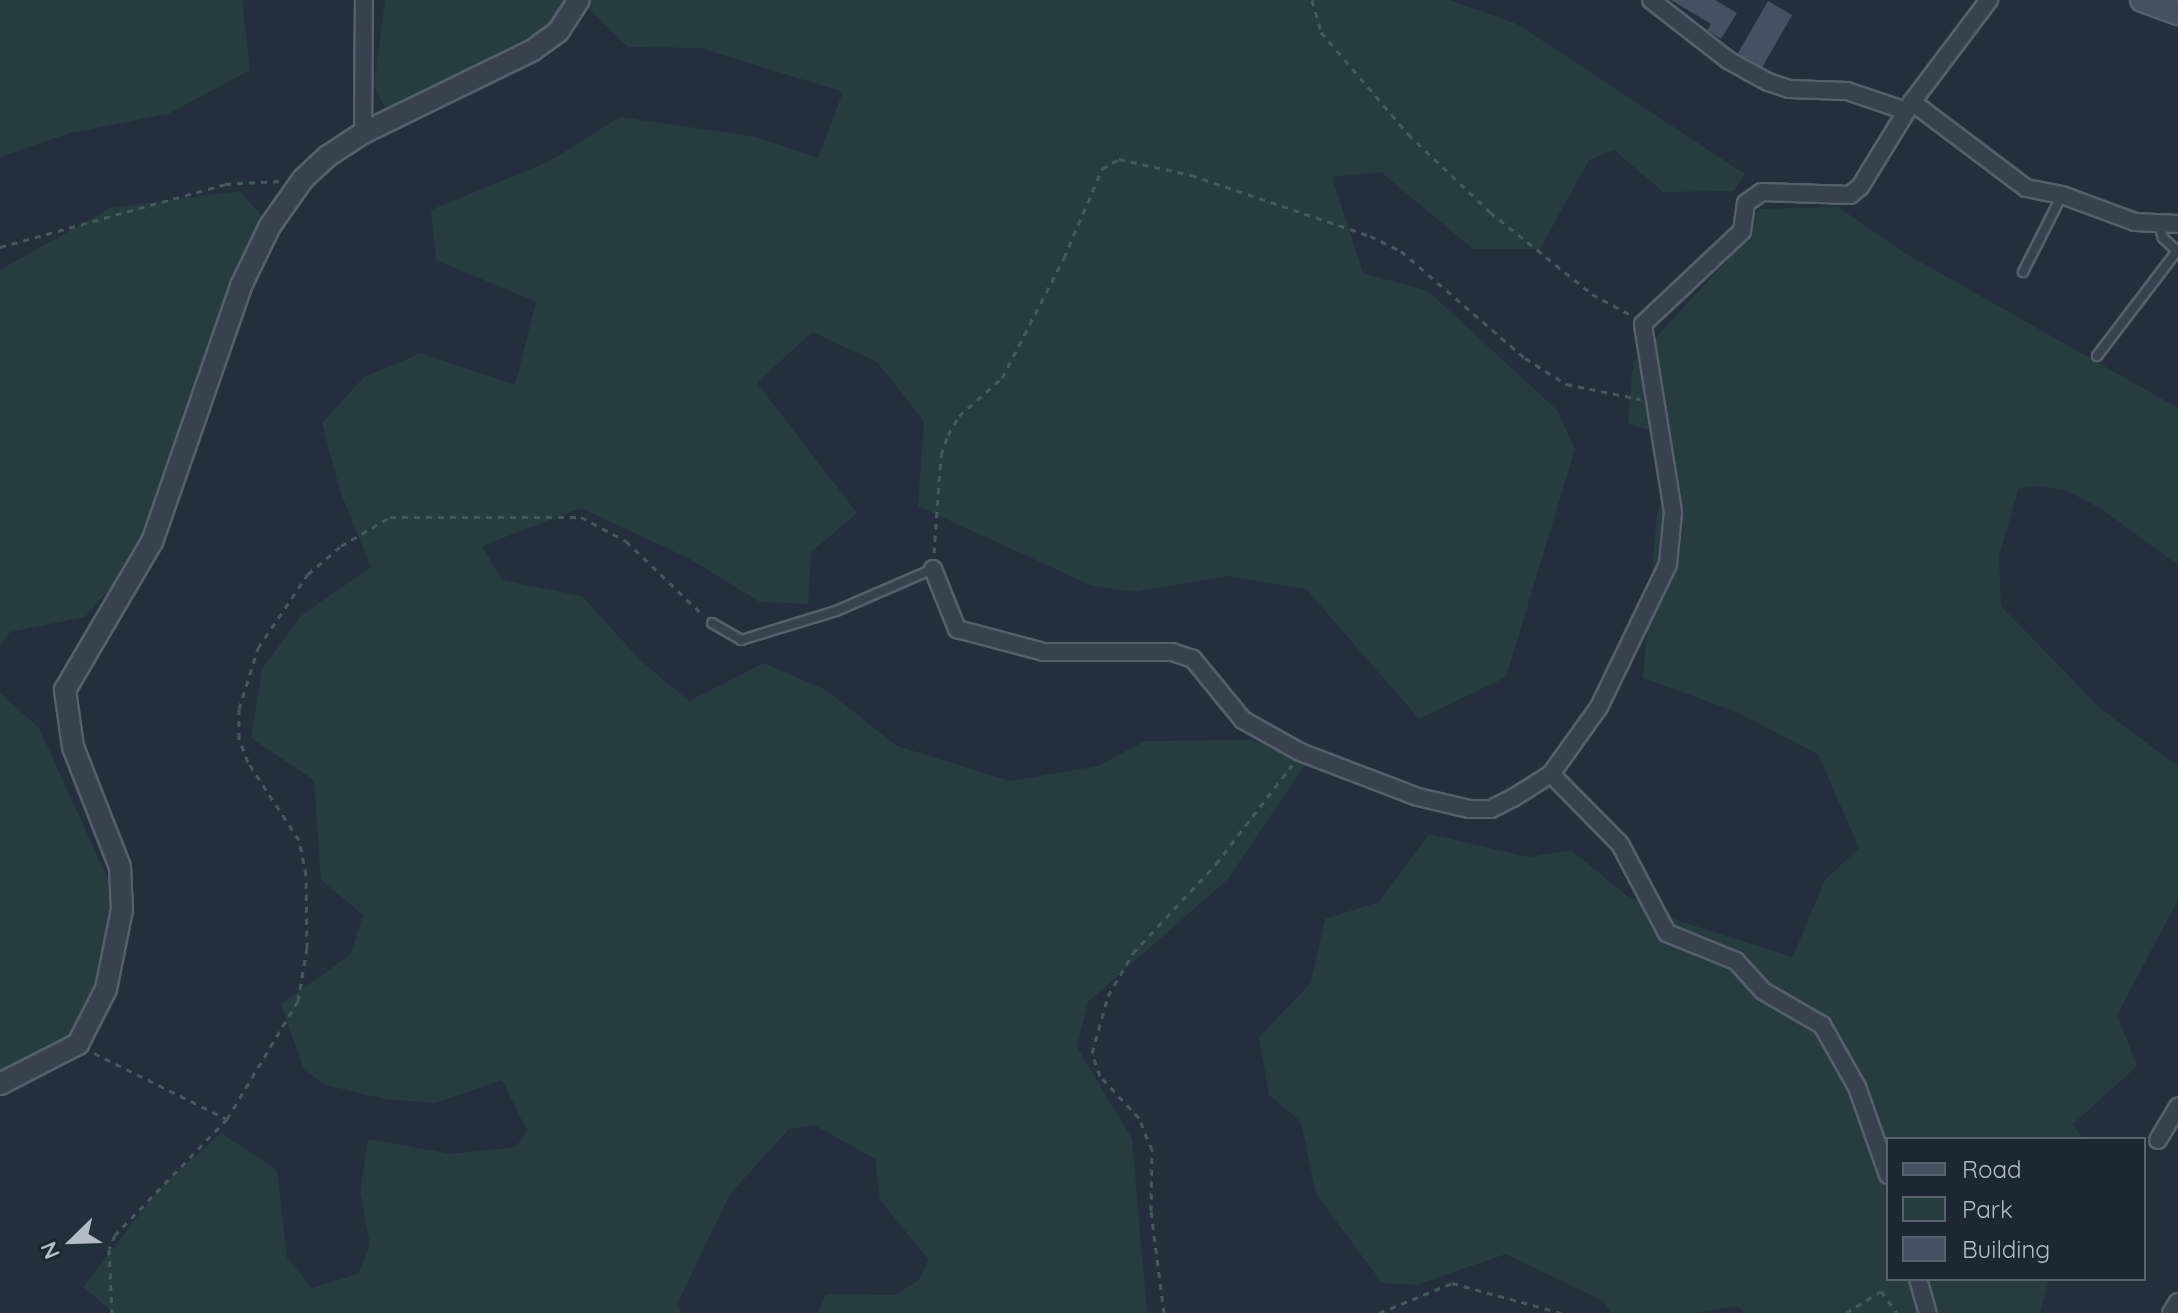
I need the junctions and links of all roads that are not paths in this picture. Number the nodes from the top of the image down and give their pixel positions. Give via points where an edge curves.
1 (364, 0) edge
2 (579, 0) edge
3 (1651, 0) edge
4 (1989, 0) edge
5 (2142, 0) edge
6 (2178, 13) edge
7 (1909, 106) junction
8 (363, 133) junction
9 (2062, 195) junction
10 (2158, 223) junction
11 (2178, 224) edge
12 (2023, 272) dead end
13 (2097, 356) dead end
14 (933, 569) joint
15 (712, 623) road end
16 (1551, 774) junction
17 (0, 1084) edge
18 (2178, 1107) edge
19 (2158, 1140) dead end
20 (1886, 1169) edge
21 (1919, 1281) edge
22 (2178, 1302) edge
23 (1928, 1313) edge
24 (2171, 1313) edge

1 - 8 street
2 - 8 street via 558,32 533,50
3 - 7 street via 1728,60 1768,82 1789,89 1847,91
4 - 7 street
5 - 6 main road
7 - 9 street via 2009,180
7 - 16 street via 1860,187 1850,195 1762,192 1746,203 1742,231 1643,324 1673,512 1668,564 1599,707
8 - 17 street via 303,179 270,226 241,286 152,542 65,690 73,747 120,867 122,910 106,989 78,1044
9 - 10 street via 2135,222
9 - 12 lane
10 - 11 street
10 - 13 lane via 2163,238 2177,251
14 - 15 lane via 836,611 741,640
14 - 16 street via 957,629 1044,652 1172,652 1193,659 1243,720 1300,752 1418,797 1491,809
16 - 20 street via 1620,844 1667,933 1736,961 1763,991 1822,1025 1857,1087
18 - 19 street
21 - 23 street
22 - 24 street

